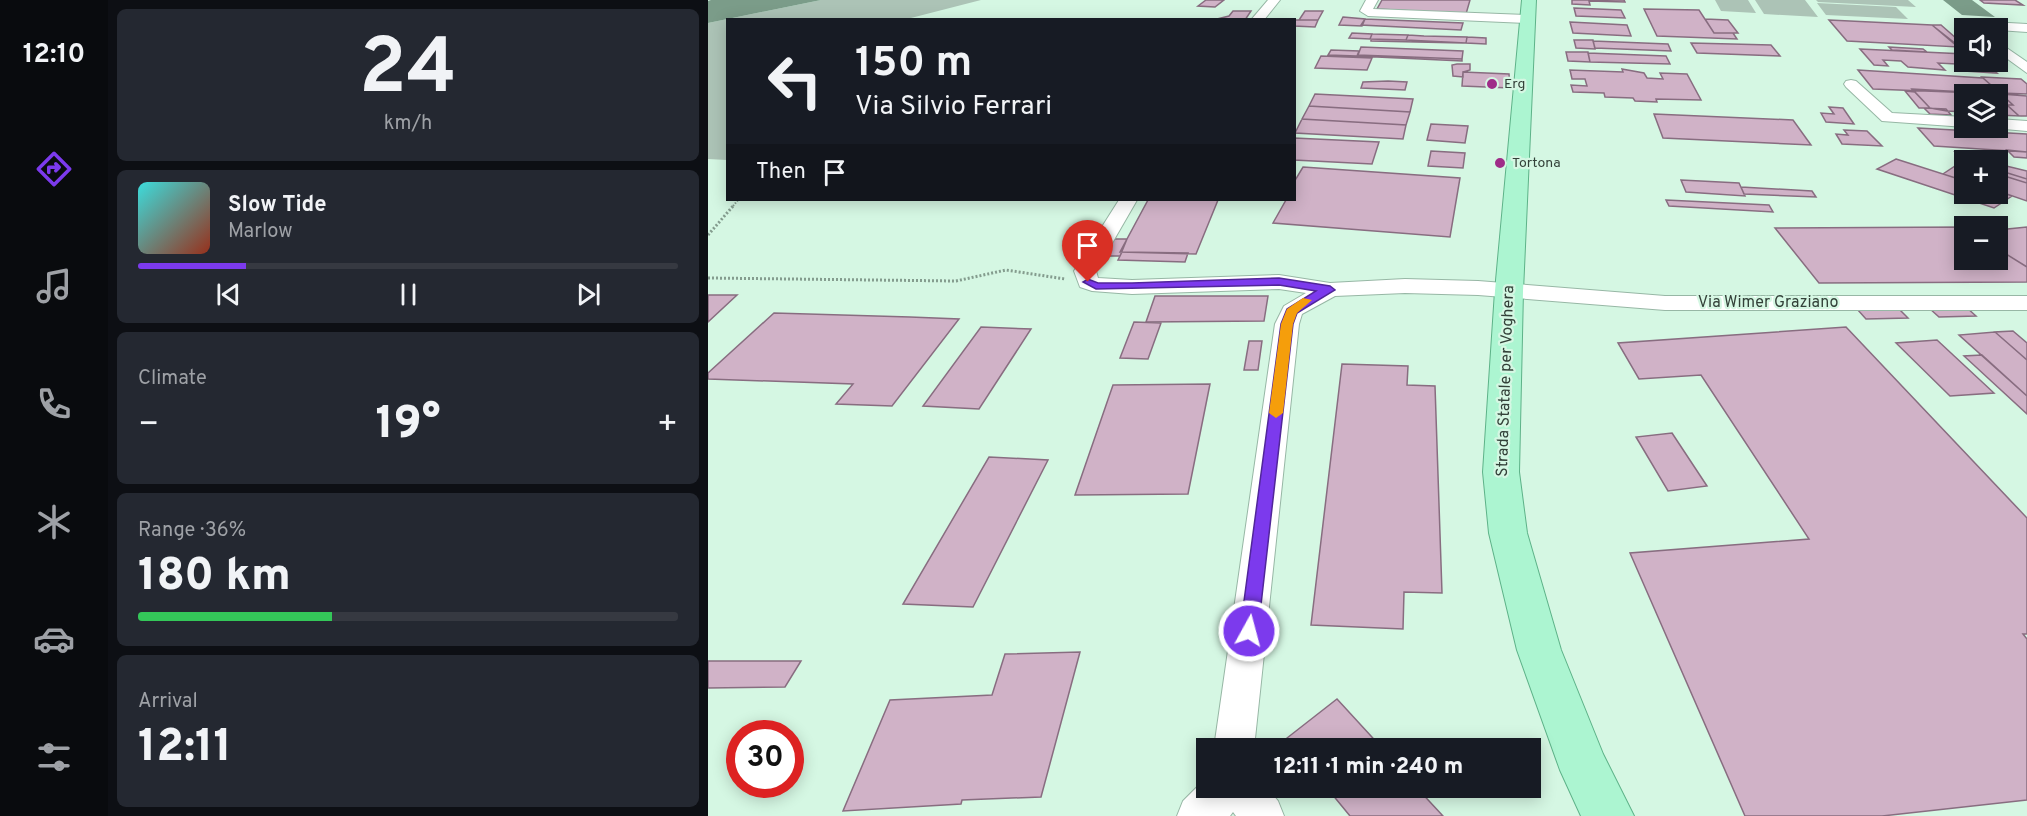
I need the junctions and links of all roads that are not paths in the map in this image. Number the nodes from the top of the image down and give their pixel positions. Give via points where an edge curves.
1 (1274, 0) edge
2 (1371, 0) edge
3 (1528, 10) edge
4 (1259, 18) edge
5 (2008, 27) edge
6 (2027, 28) edge
7 (2008, 54) edge
8 (2027, 69) edge
9 (1851, 84) dead end
10 (1954, 121) edge
11 (2008, 125) edge
12 (2027, 126) edge
13 (1127, 201) edge
14 (1330, 290) junction
15 (1509, 291) junction
16 (2027, 303) edge
17 (1235, 738) edge
18 (1217, 798) edge
19 (1248, 798) edge
20 (1198, 816) edge
21 (1263, 816) edge
22 (1608, 816) edge

1 - 4 street
2 - 3 street via 1368,12
3 - 15 main road, Strada Statale per Voghera
5 - 6 street
7 - 8 street
9 - 10 street via 1888,118
11 - 12 street
13 - 14 street via 1085,271 1088,282 1096,286 1279,282
14 - 15 street, Via Wimer Graziano via 1405,286
14 - 17 street via 1311,297 1292,311 1287,324
15 - 16 street, Via Wimer Graziano via 1665,303
15 - 22 main road, Strada Statale per Voghera via 1501,472 1508,533 1539,650
18 - 20 street
19 - 21 street

